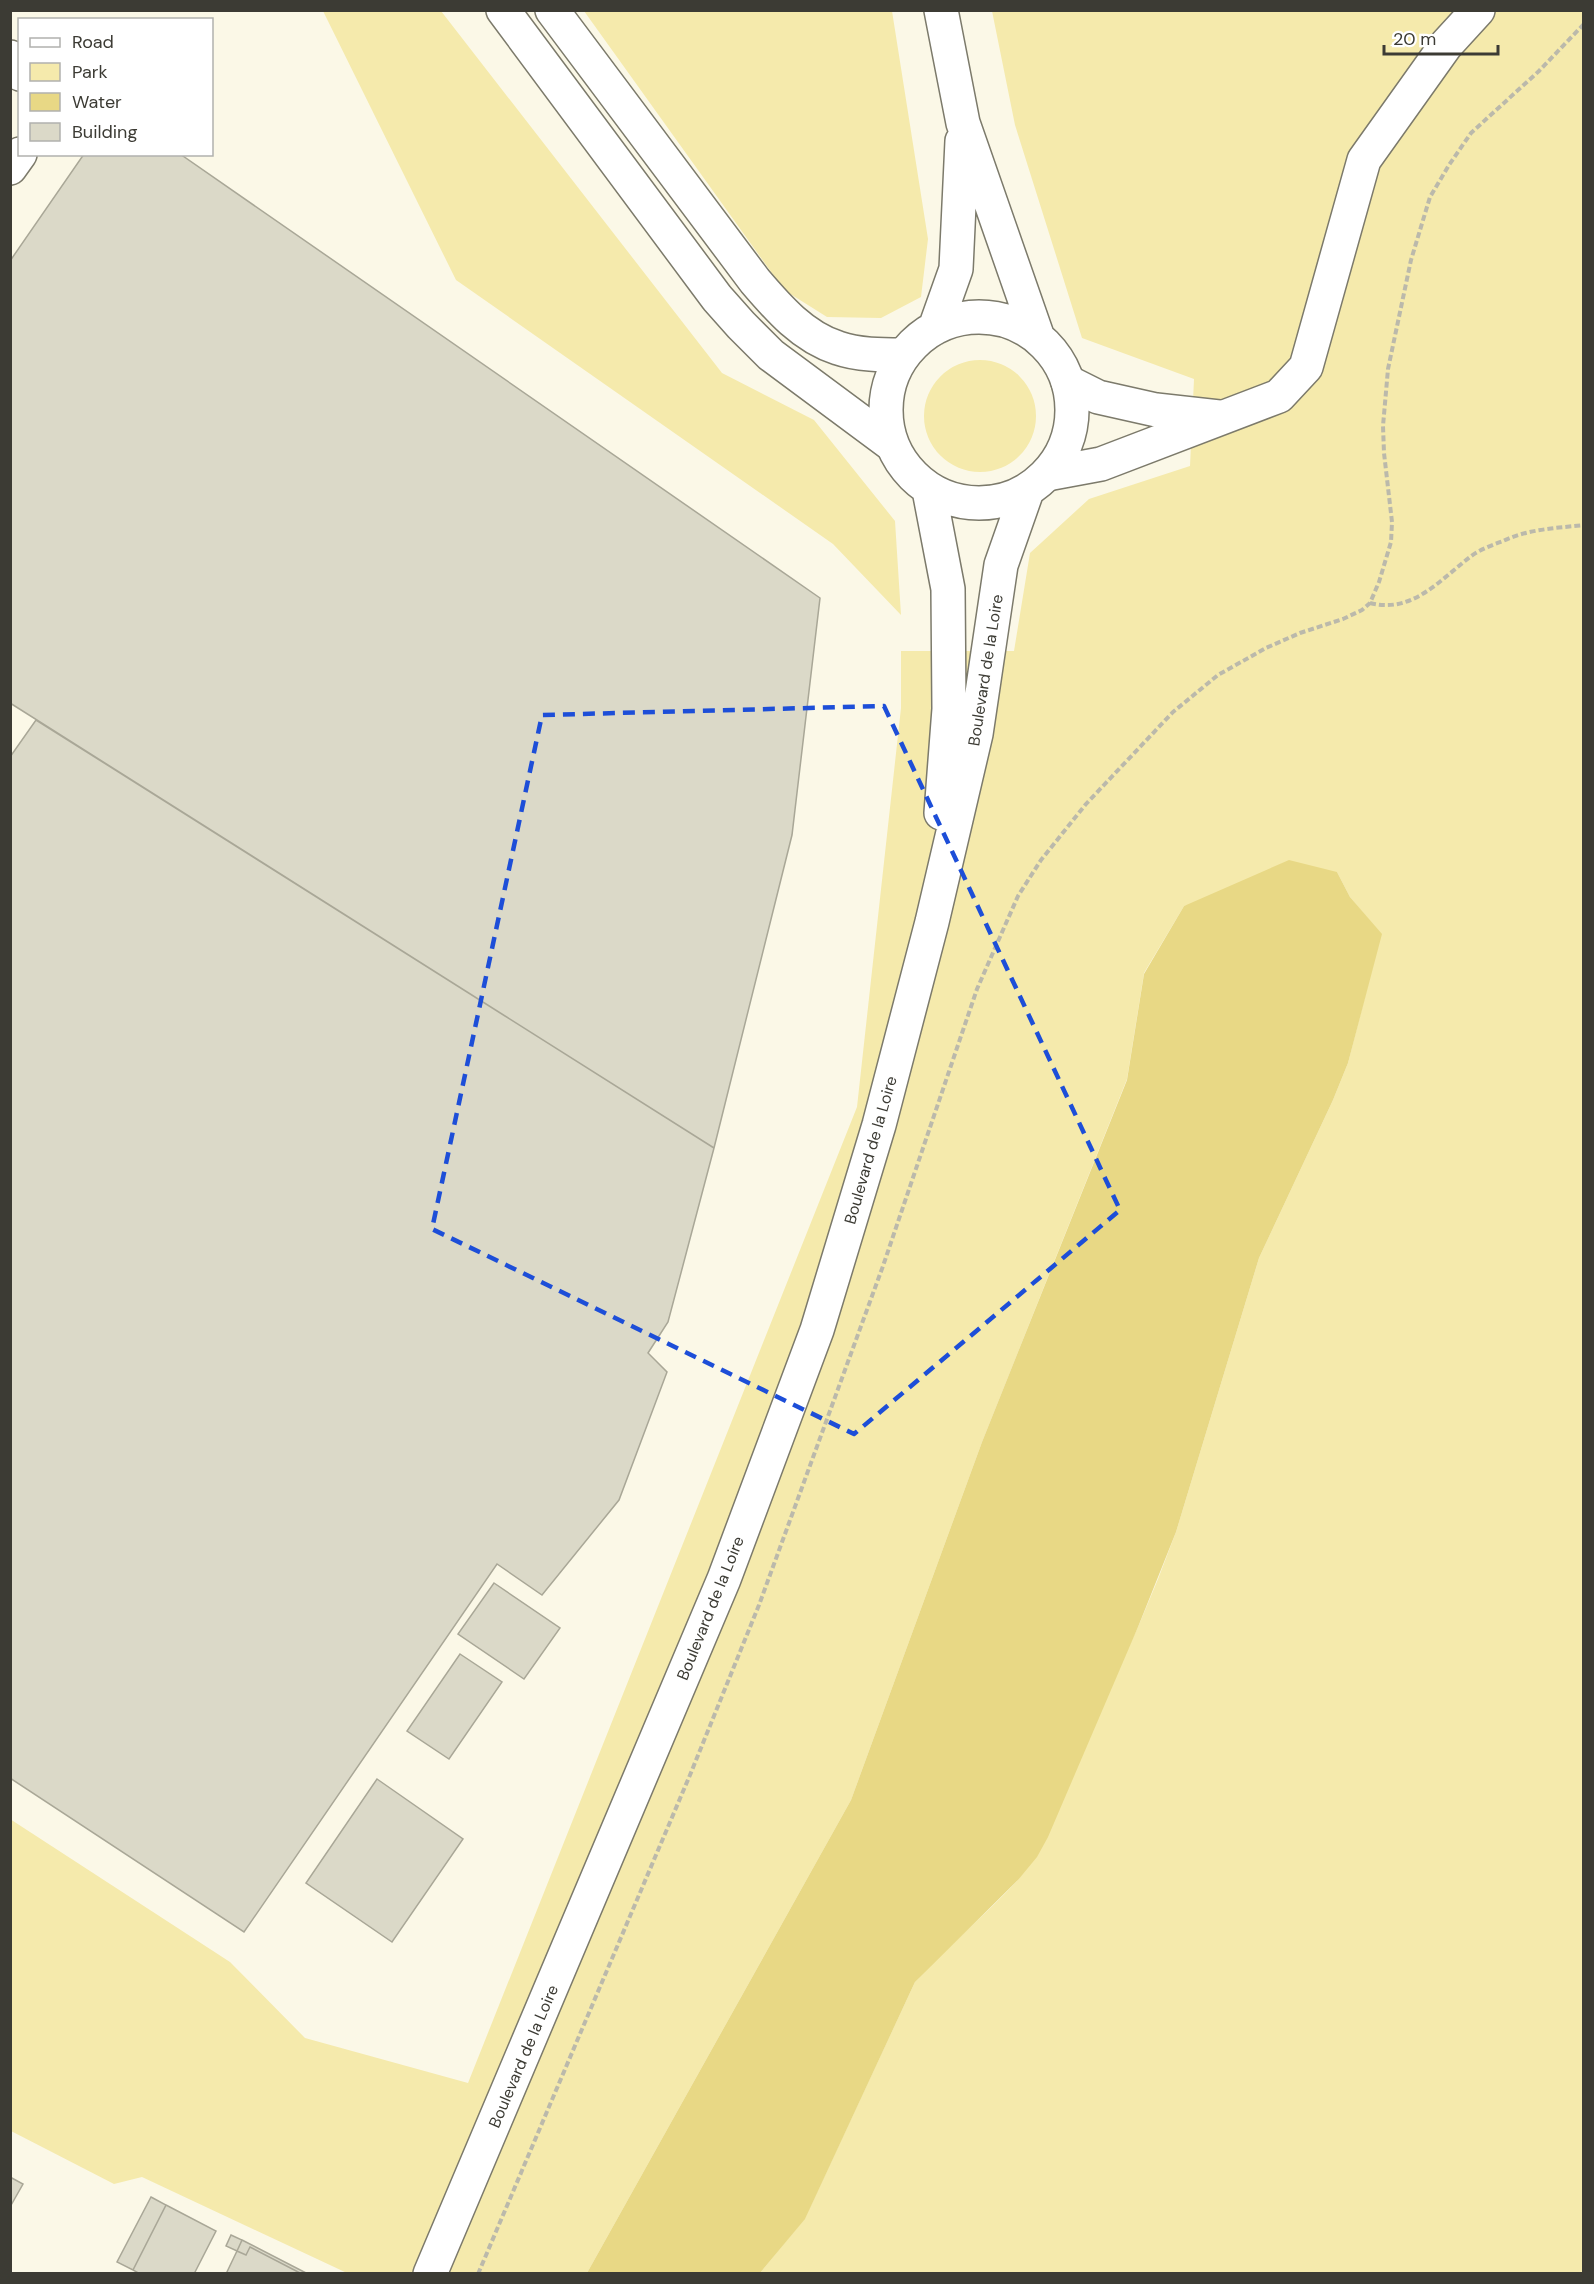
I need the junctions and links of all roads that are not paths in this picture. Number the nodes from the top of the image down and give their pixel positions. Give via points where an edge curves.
1 (503, 10) edge
2 (552, 10) edge
3 (941, 10) edge
4 (1478, 10) edge
5 (10, 57) edge
6 (18, 71) edge
7 (963, 123) junction
8 (936, 328) junction
9 (1038, 338) junction
10 (903, 355) junction
11 (1068, 382) junction
12 (1221, 417) junction
13 (891, 444) junction
14 (1037, 482) junction
15 (929, 490) junction
16 (932, 922) junction
17 (430, 2274) edge

1 - 13 main road via 741,325 771,355
2 - 10 main road via 780,310 800,328 837,348
3 - 7 main road
4 - 12 main road via 1446,45 1364,160 1306,367 1280,396
5 - 6 main road
7 - 8 main road via 956,269
7 - 9 main road
8 - 9 main road via 961,319 988,318 1015,324
8 - 10 main road
9 - 11 main road via 1056,358
10 - 13 main road via 889,383 885,414
11 - 12 main road via 1098,397 1156,410
11 - 14 main road via 1072,406 1070,431 1062,454
12 - 14 main road via 1101,464
13 - 15 main road via 907,470
14 - 15 main road via 1003,500 977,504
14 - 16 main road, Boulevard de la Loire via 1001,565 976,734
15 - 16 main road, Boulevard de la Loire via 948,589 949,709
16 - 17 main road, Boulevard de la Loire via 879,1125 817,1330 724,1579

